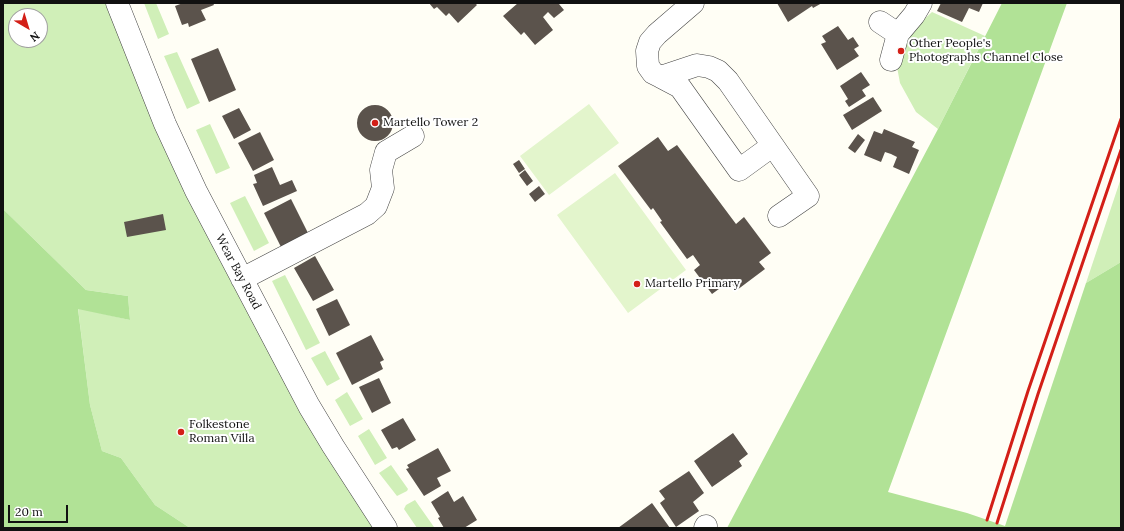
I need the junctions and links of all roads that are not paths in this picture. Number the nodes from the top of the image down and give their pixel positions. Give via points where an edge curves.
1 (116, 3) edge
2 (693, 3) edge
3 (921, 3) edge
4 (880, 22) dead end
5 (898, 34) junction
6 (891, 60) dead end
7 (661, 77) junction
8 (413, 136) dead end
9 (772, 146) junction
10 (779, 216) dead end
11 (242, 279) junction
12 (386, 528) edge

1 - 11 street, Wear Bay Road via 171,138
2 - 7 street via 657,34 648,46 648,66 653,73
3 - 5 street
4 - 5 street
5 - 6 street
7 - 9 street via 697,65 718,71 728,81
7 - 9 street via 680,87 739,170
8 - 11 street via 386,152 381,170 382,188 376,206 368,214
9 - 10 street via 808,196
11 - 12 street, Wear Bay Road via 313,412

